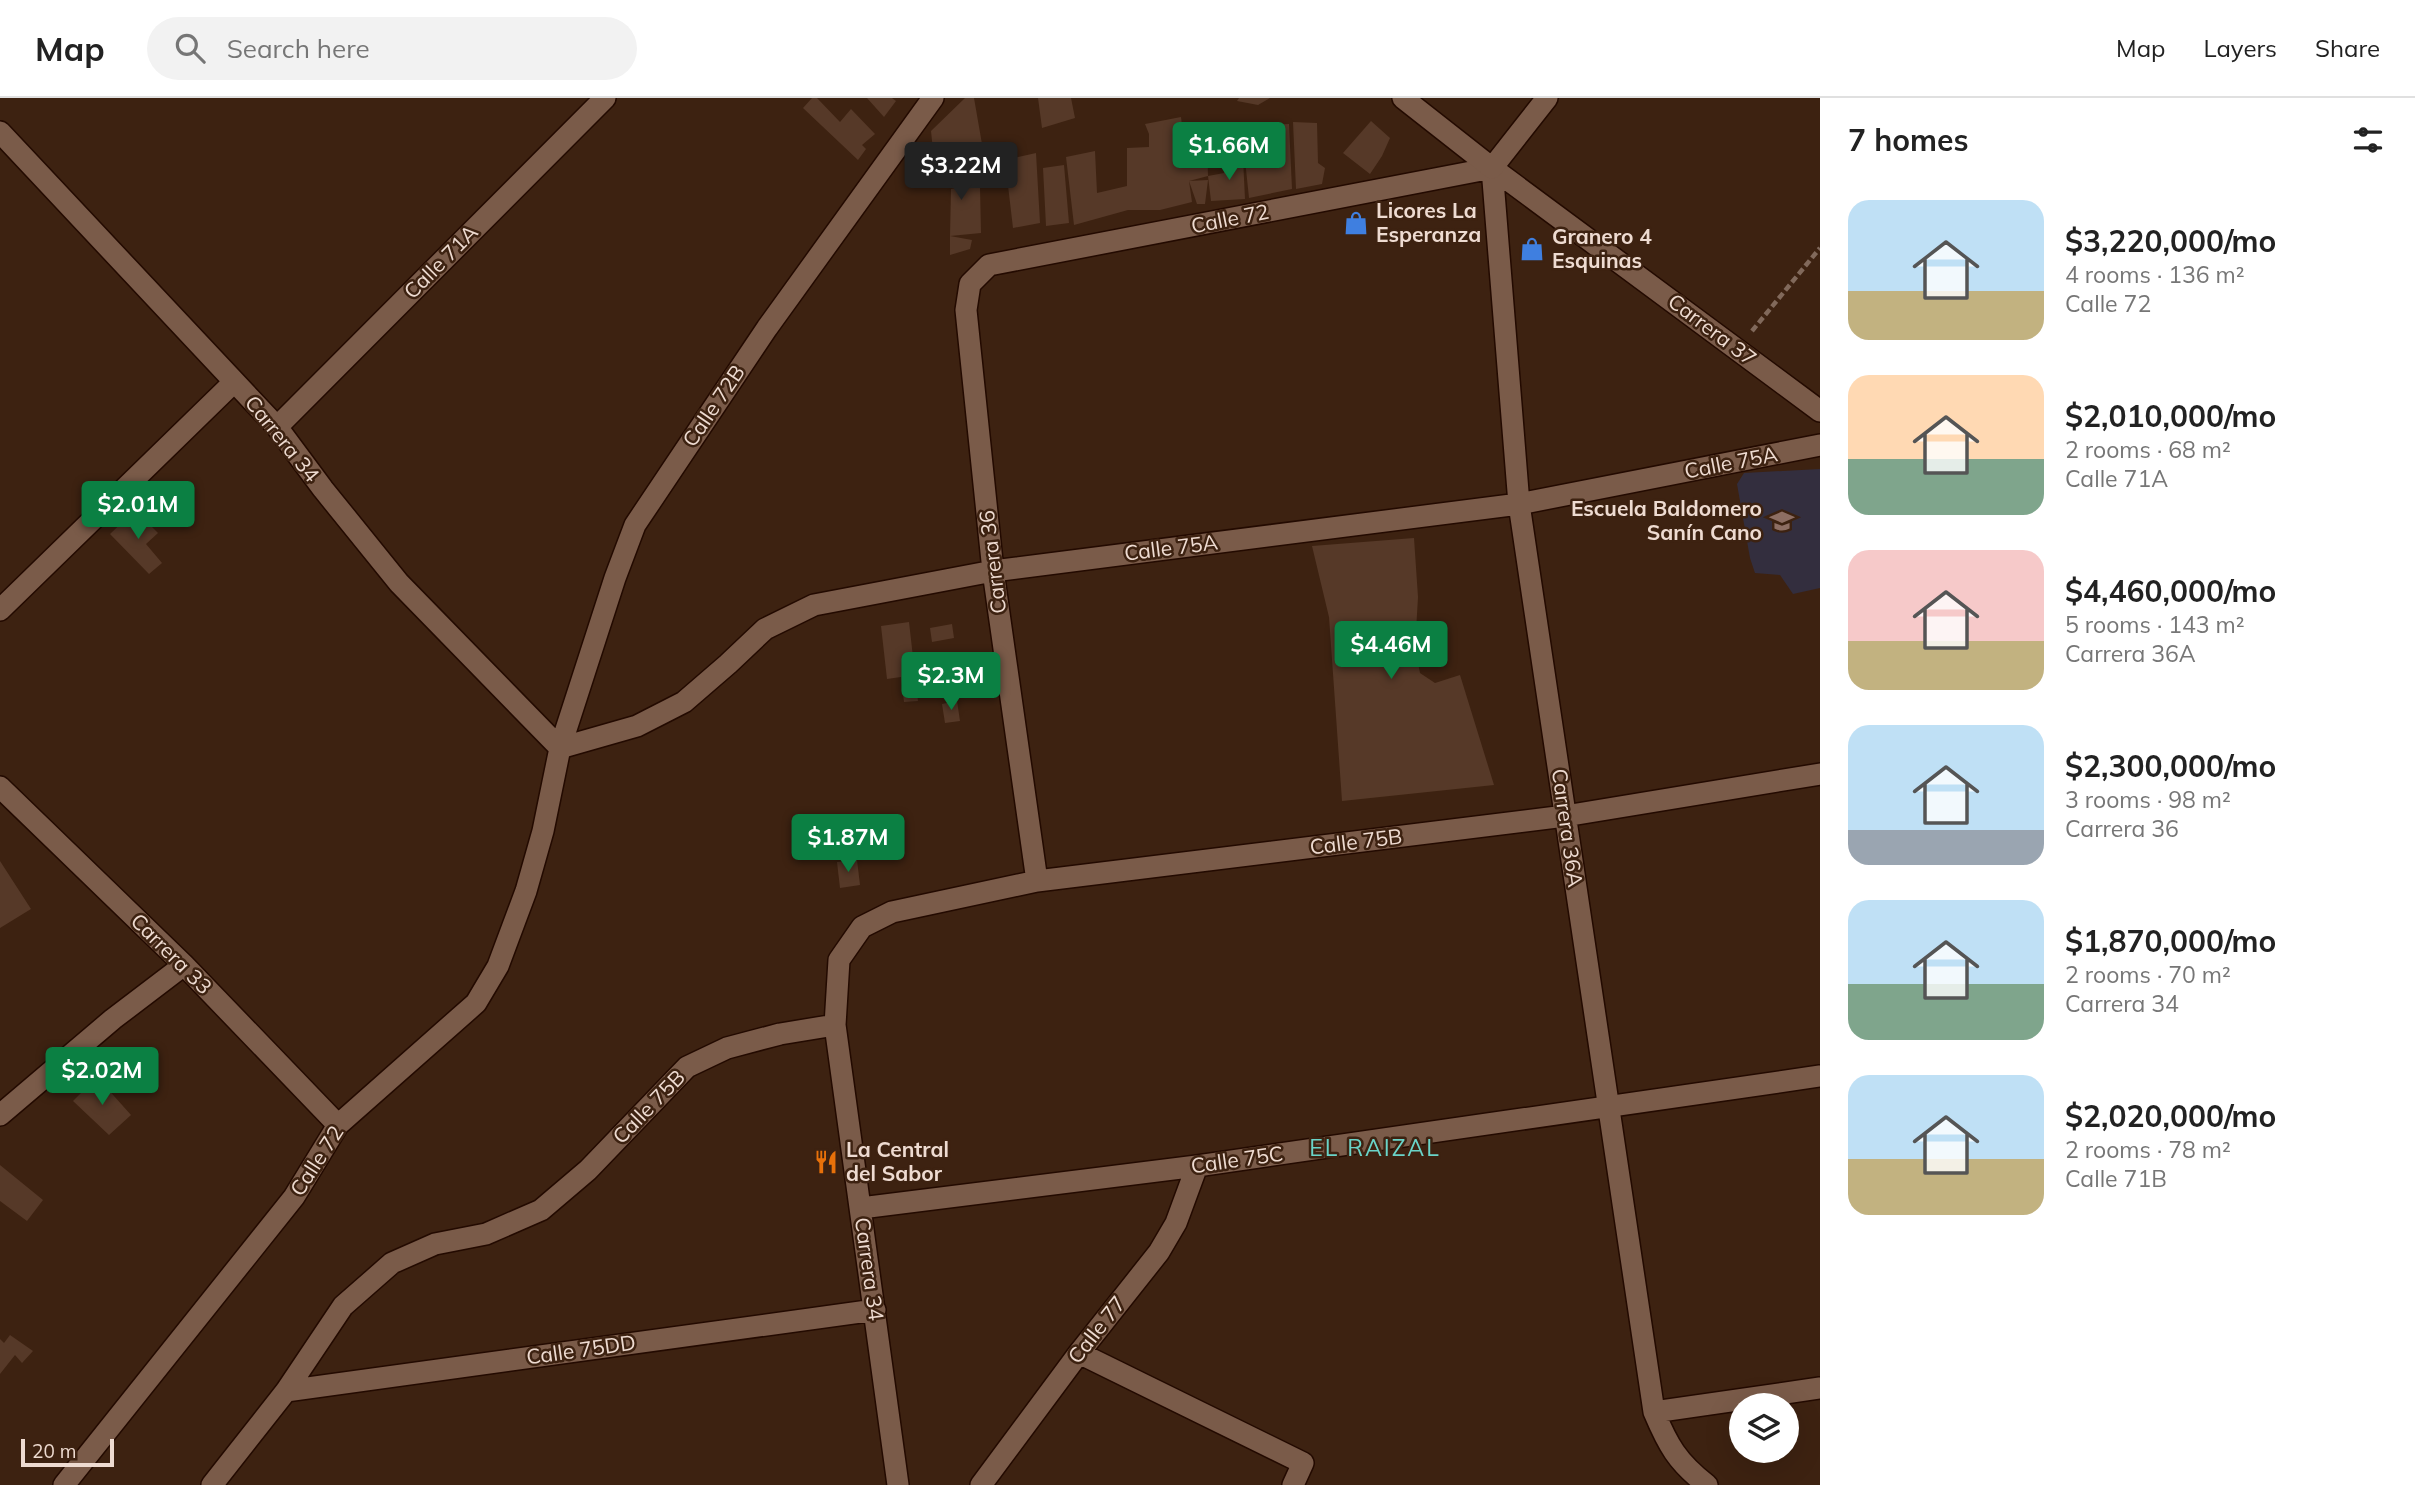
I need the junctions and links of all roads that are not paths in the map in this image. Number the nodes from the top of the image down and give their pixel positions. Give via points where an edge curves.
1 (605, 98) edge
2 (933, 98) edge
3 (1403, 98) edge
4 (1547, 98) edge
5 (0, 132) edge
6 (1492, 168) junction
7 (970, 284) joint
8 (234, 382) junction
9 (1820, 411) edge
10 (277, 427) junction
11 (1820, 445) edge
12 (1519, 504) junction
13 (993, 571) junction
14 (0, 610) edge
15 (560, 748) junction
16 (1820, 774) edge
17 (0, 787) edge
18 (1565, 816) junction
19 (1037, 881) junction
20 (892, 912) joint
21 (184, 965) junction
22 (835, 1025) junction
23 (1820, 1076) edge
24 (1608, 1107) junction
25 (0, 1115) edge
26 (338, 1125) junction
27 (1197, 1166) junction
28 (861, 1208) junction
29 (875, 1310) junction
30 (1079, 1353) junction
31 (1820, 1388) edge
32 (286, 1391) junction
33 (1654, 1412) junction
34 (1700, 1480) edge
35 (64, 1485) edge
36 (212, 1485) edge
37 (898, 1485) edge
38 (981, 1485) edge
39 (1293, 1485) edge

1 - 10 street, Calle 71A
2 - 15 street, Calle 72B via 767,328 635,525
3 - 6 street, Carrera 37
4 - 6 street
5 - 8 street, Carrera 34
6 - 7 street, Calle 72 via 989,265
6 - 9 street, Carrera 37
6 - 12 street, Carrera 36A
7 - 13 street, Carrera 36 via 966,310
8 - 10 street, Carrera 34
8 - 14 street
10 - 15 street, Carrera 34 via 399,583
11 - 12 street, Calle 75A
12 - 13 street, Calle 75A
12 - 18 street, Carrera 36A
13 - 15 street, Calle 75A via 814,605 765,629 684,702 637,726
13 - 19 street, Carrera 36
15 - 26 street, Calle 72 via 526,891 498,966 477,1003
16 - 18 street, Calle 75B
17 - 21 street, Carrera 33
18 - 19 street, Calle 75B
18 - 24 street, Carrera 36A
19 - 20 street, Calle 75B
20 - 22 street, Carrera 34 via 862,927 839,960
21 - 25 street
21 - 26 street, Carrera 33
22 - 28 street, Carrera 34
22 - 32 street, Calle 75B via 727,1048 687,1067 588,1170 541,1210 486,1234 435,1244 392,1263 343,1306
23 - 24 street, Calle 75C
24 - 27 street, Calle 75C
24 - 33 street, Carrera 36A
26 - 35 street, Calle 72 via 295,1197
27 - 28 street, Calle 75C
27 - 30 street, Calle 77 via 1177,1223
28 - 29 street, Carrera 34
29 - 32 street, Calle 75DD
29 - 37 street, Carrera 34
30 - 38 street, Calle 77
30 - 39 street via 1303,1464
31 - 33 street
32 - 36 street
33 - 34 street, Carrera 36A via 1669,1447

